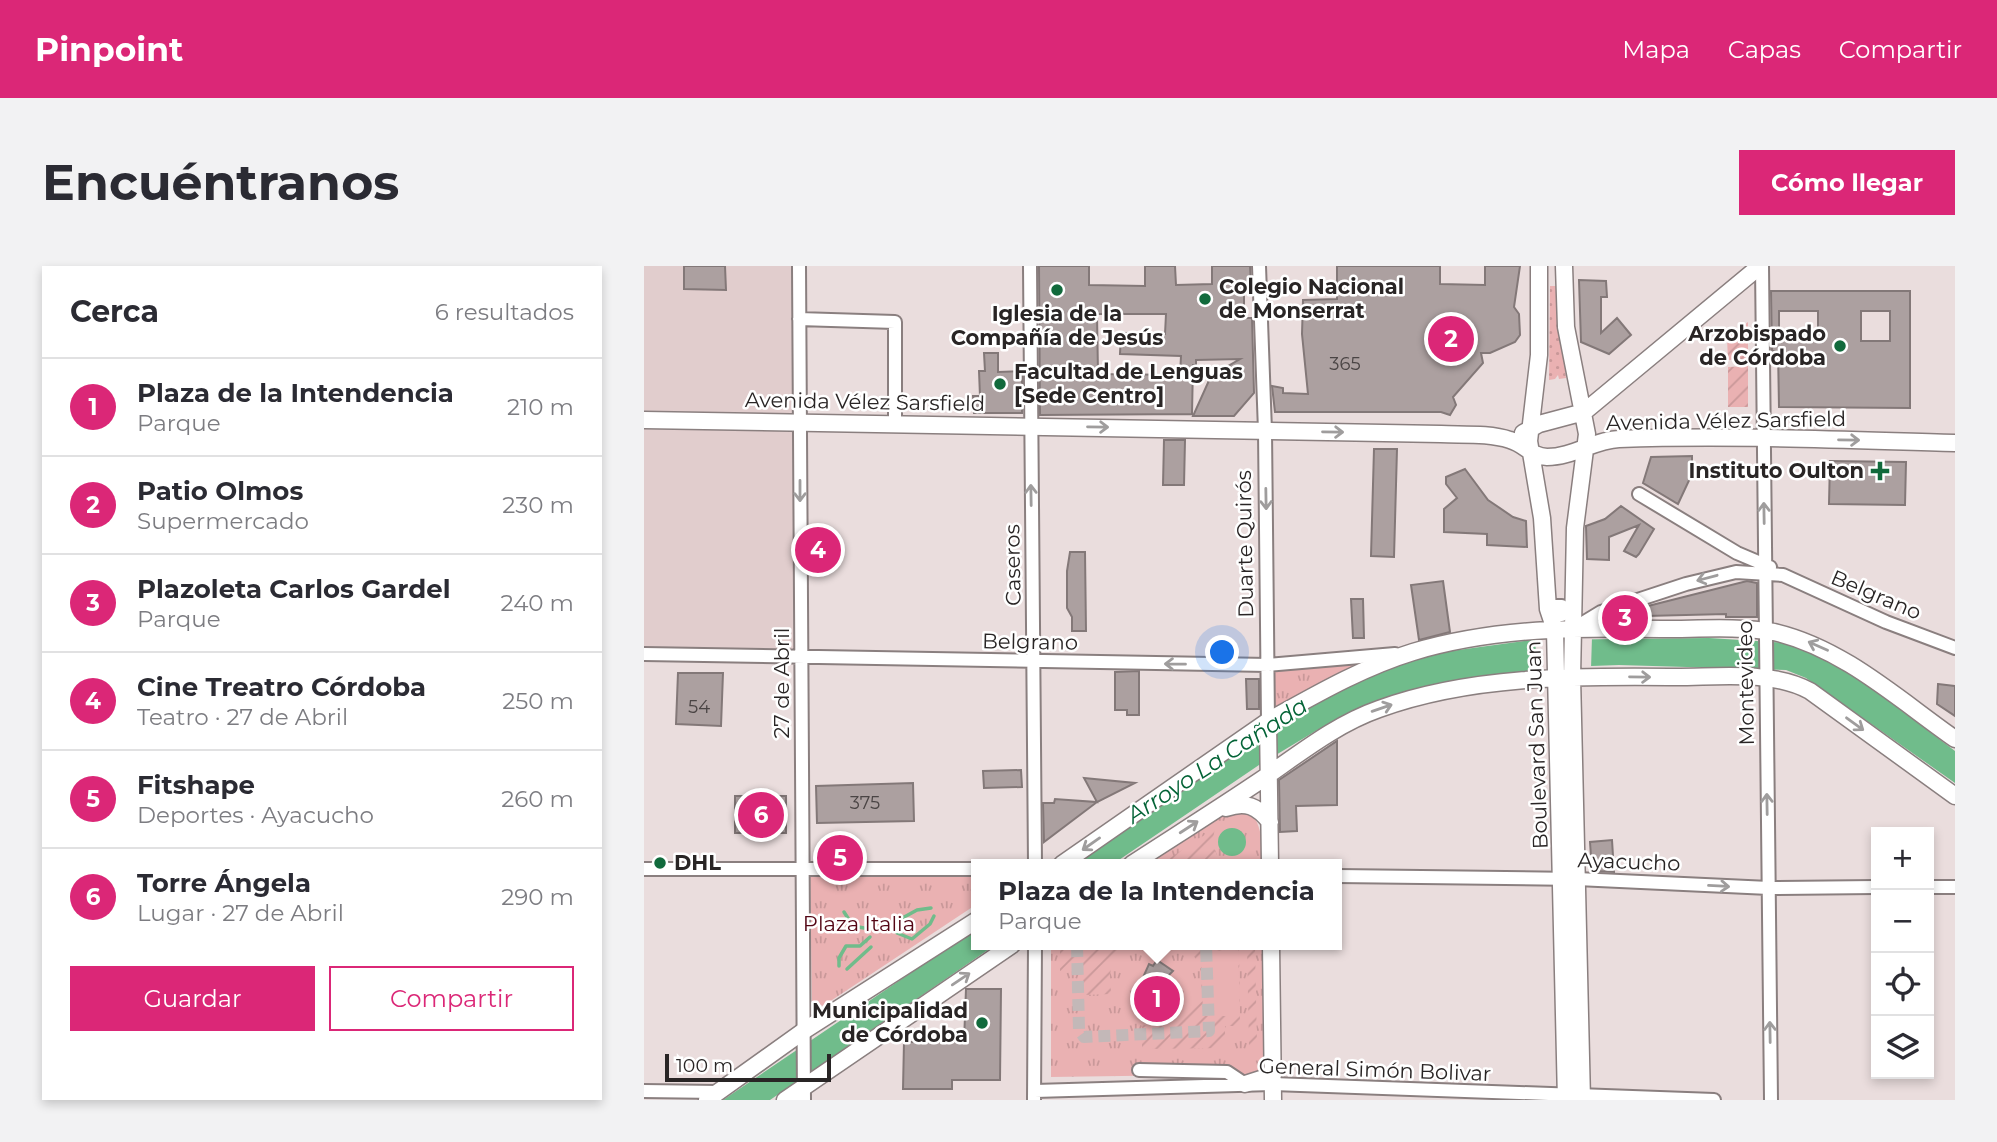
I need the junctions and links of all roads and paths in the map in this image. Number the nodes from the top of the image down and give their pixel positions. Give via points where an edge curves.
1 (799, 266) edge
2 (1030, 266) edge
3 (1259, 266) edge
4 (1539, 266) edge
5 (1564, 266) edge
6 (1761, 266) edge
7 (799, 319) junction
8 (1584, 412) junction
9 (644, 420) edge
10 (800, 422) junction
11 (895, 424) junction
12 (1030, 426) junction
13 (1530, 427) junction
14 (1265, 430) junction
15 (1506, 438) junction
16 (1763, 438) junction
17 (1955, 443) edge
18 (1586, 448) junction
19 (1530, 454) junction
20 (1639, 494) dead end
21 (1737, 553) junction
22 (1764, 570) junction
23 (1736, 572) junction
24 (1573, 629) junction
25 (1555, 630) junction
26 (1765, 631) junction
27 (1955, 648) edge
28 (1415, 652) junction
29 (644, 654) edge
30 (801, 657) junction
31 (1034, 661) junction
32 (1268, 665) junction
33 (1572, 677) junction
34 (1555, 678) junction
35 (1765, 678) junction
36 (1268, 721) junction
37 (1955, 739) edge
38 (1269, 774) junction
39 (1955, 796) edge
40 (1213, 812) junction
41 (1270, 822) junction
42 (1035, 859) edge
43 (1069, 859) edge
44 (1140, 859) edge
45 (1270, 859) edge
46 (644, 869) edge
47 (802, 869) junction
48 (971, 869) edge
49 (1342, 876) edge
50 (1569, 879) junction
51 (1871, 887) edge
52 (1934, 887) edge
53 (1955, 887) edge
54 (1769, 888) junction
55 (971, 924) edge
56 (1005, 950) edge
57 (1035, 950) edge
58 (1271, 950) edge
59 (805, 1030) junction
60 (1139, 1070) dead end
61 (1245, 1084) junction
62 (1273, 1086) edge
63 (644, 1091) edge
64 (804, 1093) edge
65 (713, 1096) edge
66 (1035, 1096) edge
67 (1574, 1098) edge
68 (785, 1100) edge
69 (1714, 1100) edge
70 (1771, 1100) edge

1 - 7 street, 27 de Abril
2 - 12 street, Caseros
3 - 14 street, Duarte Quirós
4 - 13 main road, Boulevard San Juan via 1539,355
5 - 8 main road, Boulevard San Juan via 1566,327
6 - 8 main road
6 - 16 street, Montevideo
7 - 10 street, 27 de Abril
7 - 11 street via 895,322
8 - 13 main road, Avenida Vélez Sarsfield
8 - 18 main road, Boulevard San Juan
9 - 10 main road, Avenida Vélez Sarsfield
10 - 11 main road, Avenida Vélez Sarsfield
10 -> 30 street, 27 de Abril
11 - 12 main road, Avenida Vélez Sarsfield
12 -> 14 main road, Avenida Vélez Sarsfield
31 -> 12 street, Caseros
13 - 15 main road, Avenida Vélez Sarsfield
13 - 19 main road, Boulevard San Juan
14 -> 15 main road, Avenida Vélez Sarsfield
14 -> 32 street, Duarte Quirós
15 - 19 main road
16 -> 17 main road, Avenida Vélez Sarsfield
16 - 18 main road, Avenida Vélez Sarsfield via 1615,439
22 -> 16 street, Montevideo
18 - 19 main road, Avenida Vélez Sarsfield via 1557,457
18 - 24 main road, Boulevard San Juan via 1575,528
19 - 25 main road, Boulevard San Juan via 1543,528 1548,609
20 - 21 street
21 - 22 street
21 - 23 street
22 - 23 street, Belgrano
22 - 26 street, Montevideo
22 - 27 street, Belgrano
23 -> 24 street, Belgrano via 1601,612
24 - 25 main road
24 - 26 main road
24 - 33 main road, Boulevard San Juan
25 - 28 main road
25 - 34 main road, Boulevard San Juan
26 - 35 street, Montevideo
37 -> 26 main road via 1839,656 1797,637
28 - 32 street, Belgrano
28 - 36 main road via 1355,674
29 - 30 street, Belgrano
30 - 31 street, Belgrano
30 - 47 street, 27 de Abril
32 -> 31 street, Belgrano
31 - 42 street, Caseros
32 - 36 street, Duarte Quirós
33 - 34 main road
33 -> 35 main road
33 - 50 main road, Boulevard San Juan
38 -> 34 main road via 1328,734 1379,709 1450,692
34 - 50 main road, Boulevard San Juan
35 -> 39 main road via 1810,691
54 -> 35 street, Montevideo
36 - 38 main road, Duarte Quirós
36 -> 43 main road
38 - 40 main road
38 - 41 main road, Duarte Quirós
40 - 41 main road via 1245,804 1261,810
44 -> 40 main road
41 - 45 main road, Duarte Quirós
46 - 47 street
47 - 48 street
47 - 59 street, 27 de Abril
49 - 50 street, Ayacucho
50 -> 54 street, Ayacucho
50 - 67 main road, Boulevard San Juan
51 - 54 street, Ayacucho
52 - 53 street
70 -> 54 street, Montevideo
55 - 59 main road
64 -> 56 main road
57 - 66 street
58 - 62 main road
59 - 64 street, 27 de Abril
59 - 65 main road
60 - 61 street via 1227,1072
61 - 62 main road
61 - 66 street, General Simón Bolivar
62 - 67 street, General Simón Bolivar
63 - 65 street
64 - 68 main road
67 - 69 street, General Simón Bolivar

